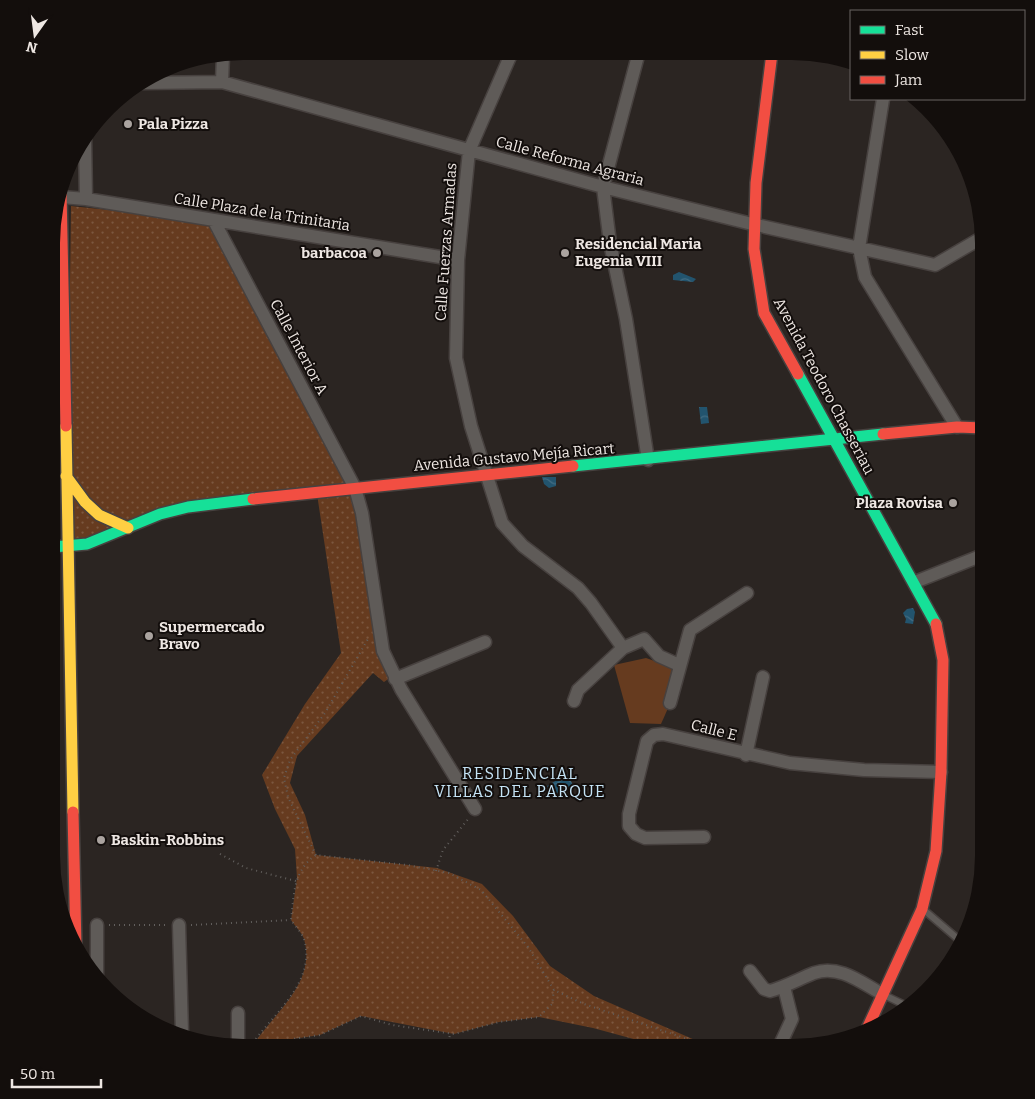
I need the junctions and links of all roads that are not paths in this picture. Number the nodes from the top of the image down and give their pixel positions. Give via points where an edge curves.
1 (509, 60) edge
2 (637, 60) edge
3 (771, 60) edge
4 (223, 61) edge
5 (222, 82) junction
6 (153, 84) edge
7 (883, 100) edge
8 (469, 151) junction
9 (85, 152) edge
10 (603, 187) junction
11 (66, 195) edge
12 (86, 199) junction
13 (214, 221) junction
14 (61, 222) edge
15 (752, 224) junction
16 (975, 242) edge
17 (859, 248) junction
18 (458, 260) junction
19 (957, 427) junction
20 (975, 428) edge
21 (834, 439) junction
22 (648, 460) junction
23 (485, 474) junction
24 (66, 476) junction
25 (354, 488) junction
26 (128, 528) junction
27 (60, 547) edge
28 (68, 548) junction
29 (975, 558) edge
30 (915, 582) junction
31 (747, 592) dead end
32 (375, 628) road end
33 (486, 642) dead end
34 (623, 648) junction
35 (679, 665) junction
36 (763, 678) dead end
37 (395, 679) junction
38 (574, 701) dead end
39 (670, 703) dead end
40 (746, 755) junction
41 (941, 772) junction
42 (476, 809) road end
43 (704, 837) dead end
44 (922, 908) junction
45 (97, 925) dead end
46 (179, 925) dead end
47 (76, 930) edge
48 (956, 937) edge
49 (97, 966) edge
50 (750, 971) dead end
51 (784, 987) junction
52 (882, 994) junction
53 (901, 1003) edge
54 (238, 1013) dead end
55 (870, 1021) edge
56 (182, 1028) edge
57 (238, 1039) edge
58 (783, 1039) edge

1 - 8 street, Calle Fuerzas Armadas
2 - 10 street
3 - 15 street, Avenida Teodoro Chasseriau
4 - 5 street
5 - 6 street, Calle Reforma Agraria
5 - 8 street, Calle Reforma Agraria
7 - 17 street
8 - 10 street, Calle Reforma Agraria
8 - 18 street, Calle Fuerzas Armadas
9 - 12 street
10 - 15 street, Calle Reforma Agraria
10 - 22 street
11 - 12 street, Calle Plaza de la Trinitaria
12 - 13 street, Calle Plaza de la Trinitaria
13 - 18 street, Calle Plaza de la Trinitaria
13 - 25 street, Calle Interior A
14 - 24 street
15 - 17 street, Calle Reforma Agraria
15 - 21 street, Avenida Teodoro Chasseriau via 759,295 764,313
16 - 17 street, Calle Reforma Agraria via 935,265
17 - 19 street via 865,277
18 - 23 street, Calle Fuerzas Armadas via 456,358
19 - 20 street, Avenida Gustavo Mejía Ricart
19 - 21 street, Avenida Gustavo Mejía Ricart
21 - 22 street, Avenida Gustavo Mejía Ricart
21 - 30 street, Avenida Teodoro Chasseriau
22 - 23 street, Avenida Gustavo Mejía Ricart
23 - 25 street, Avenida Gustavo Mejía Ricart
23 - 34 street, Calle Fuerzas Armadas via 502,523 523,546 578,588
24 - 26 street via 99,515
24 - 28 street
25 - 26 street, Avenida Gustavo Mejía Ricart via 188,507 160,514
25 - 32 street
25 - 37 street via 362,513 383,651
26 - 28 street, Avenida Gustavo Mejía Ricart
27 - 28 street, Avenida Gustavo Mejía Ricart
28 - 47 street
29 - 30 street
30 - 41 street, Avenida Teodoro Chasseriau via 936,621 941,640
31 - 35 street via 690,630
33 - 37 street
34 - 35 street via 644,639 659,656
34 - 38 street via 578,690
35 - 39 street
36 - 40 street
37 - 42 street
40 - 41 street, Calle E via 855,769
40 - 43 street, Calle E via 663,734 654,734 647,741 629,826 645,838
41 - 44 street, Avenida Teodoro Chasseriau via 936,851
44 - 48 lane
44 - 52 street, Avenida Teodoro Chasseriau
45 - 49 street
46 - 56 street
50 - 51 street via 764,989 770,991
51 - 52 street via 816,972 833,971 846,974
51 - 58 street via 792,1018
52 - 53 lane
52 - 55 street, Avenida Teodoro Chasseriau
54 - 57 street

